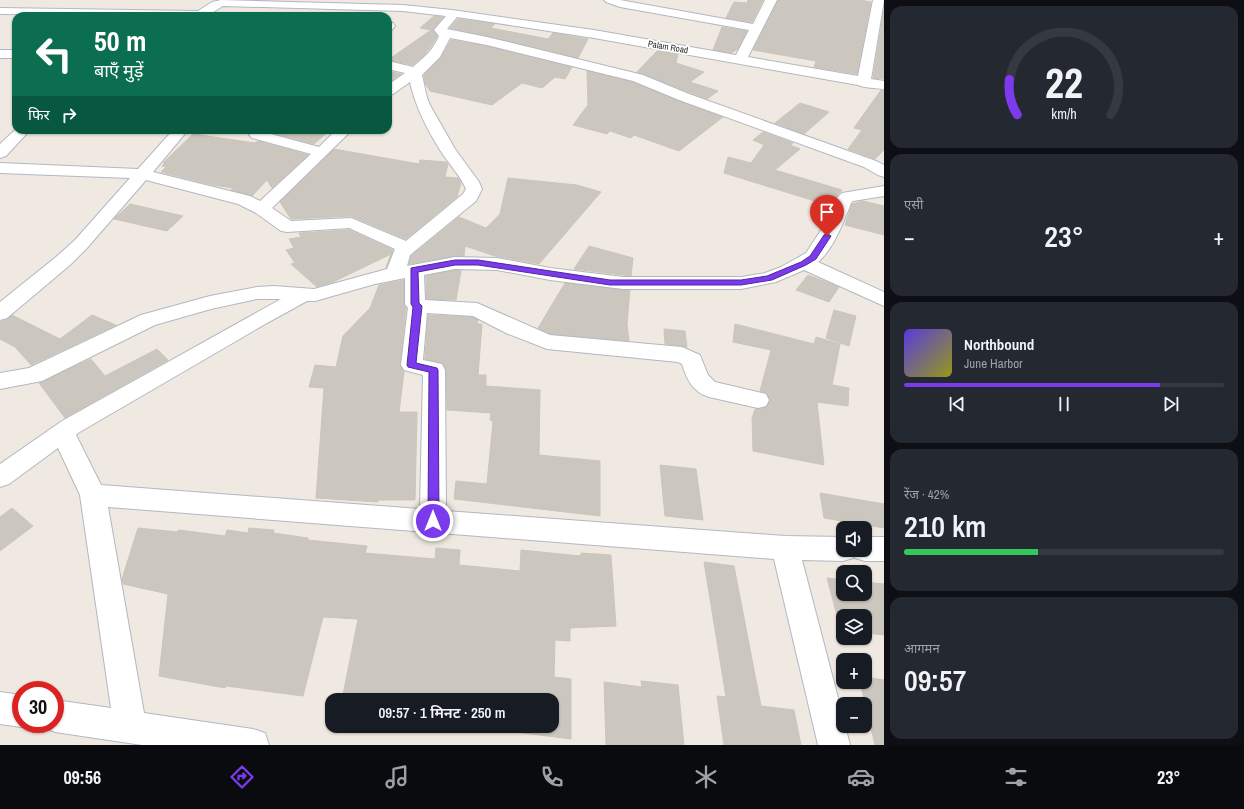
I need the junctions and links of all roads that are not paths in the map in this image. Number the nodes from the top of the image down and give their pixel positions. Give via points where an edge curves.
1 (362, 0) edge
2 (610, 0) edge
3 (771, 0) edge
4 (878, 0) edge
5 (884, 1) edge
6 (433, 5) edge
7 (289, 7) edge
8 (376, 7) junction
9 (0, 11) edge
10 (34, 12) edge
11 (206, 12) edge
12 (452, 13) junction
13 (506, 20) junction
14 (757, 28) junction
15 (444, 32) junction
16 (493, 43) junction
17 (0, 54) edge
18 (12, 54) edge
19 (740, 60) junction
20 (392, 66) edge
21 (416, 72) junction
22 (864, 82) junction
23 (884, 86) edge
24 (392, 88) edge
25 (19, 134) edge
26 (177, 134) edge
27 (257, 134) edge
28 (341, 134) edge
29 (321, 152) junction
30 (0, 153) edge
31 (0, 168) edge
32 (884, 172) edge
33 (142, 174) junction
34 (884, 192) edge
35 (262, 209) junction
36 (407, 248) junction
37 (804, 264) junction
38 (405, 272) junction
39 (304, 295) junction
40 (884, 300) edge
41 (418, 306) junction
42 (0, 313) edge
43 (0, 381) edge
44 (758, 400) dead end
45 (63, 432) junction
46 (0, 478) edge
47 (93, 495) junction
48 (433, 521) junction
49 (785, 548) junction
50 (836, 549) edge
51 (0, 708) edge
52 (12, 710) edge
53 (64, 717) edge
54 (130, 726) junction
55 (253, 745) edge
56 (834, 745) edge

1 - 8 street
2 - 14 street via 620,4
3 - 14 street
4 - 5 street
4 - 22 street
6 - 8 street, Palam Road
6 - 12 street, Palam Road
7 - 8 street, Palam Road
7 - 11 street, Palam Road via 223,3 214,5
9 - 10 street, Palam Road
12 - 13 street, Palam Road
12 - 15 street via 440,30
13 - 16 street
13 - 19 street, Palam Road
14 - 19 street
15 - 16 street
15 - 21 street via 445,36 433,58
16 - 32 street via 638,78 870,164
17 - 18 street
19 - 22 street, Palam Road
20 - 21 street
21 - 24 street
21 - 36 street via 424,107 448,150 472,182 474,190 470,197
22 - 23 street, Palam Road
25 - 30 street
26 - 33 street
27 - 29 street
28 - 29 street
29 - 35 street
31 - 33 street
33 - 35 street via 244,200
33 - 42 street via 71,253
34 - 37 street via 848,196 843,201 834,224 820,248
35 - 36 street via 287,227 351,223
36 - 38 street via 402,252
37 - 38 street via 769,278 716,283 610,282 478,262 455,263
37 - 40 street
38 - 39 street via 315,295
38 - 41 street via 415,304
39 - 43 street via 282,292 257,293 160,317 137,325 34,375
39 - 45 street
41 - 44 street via 477,310 547,342 682,355 692,360 698,381 702,385 709,389
41 - 48 street via 412,365 434,370
45 - 46 street
45 - 47 street
47 - 48 street
47 - 54 street
48 - 49 street
49 - 50 street
49 - 56 street
51 - 52 street
53 - 54 street
54 - 55 street

